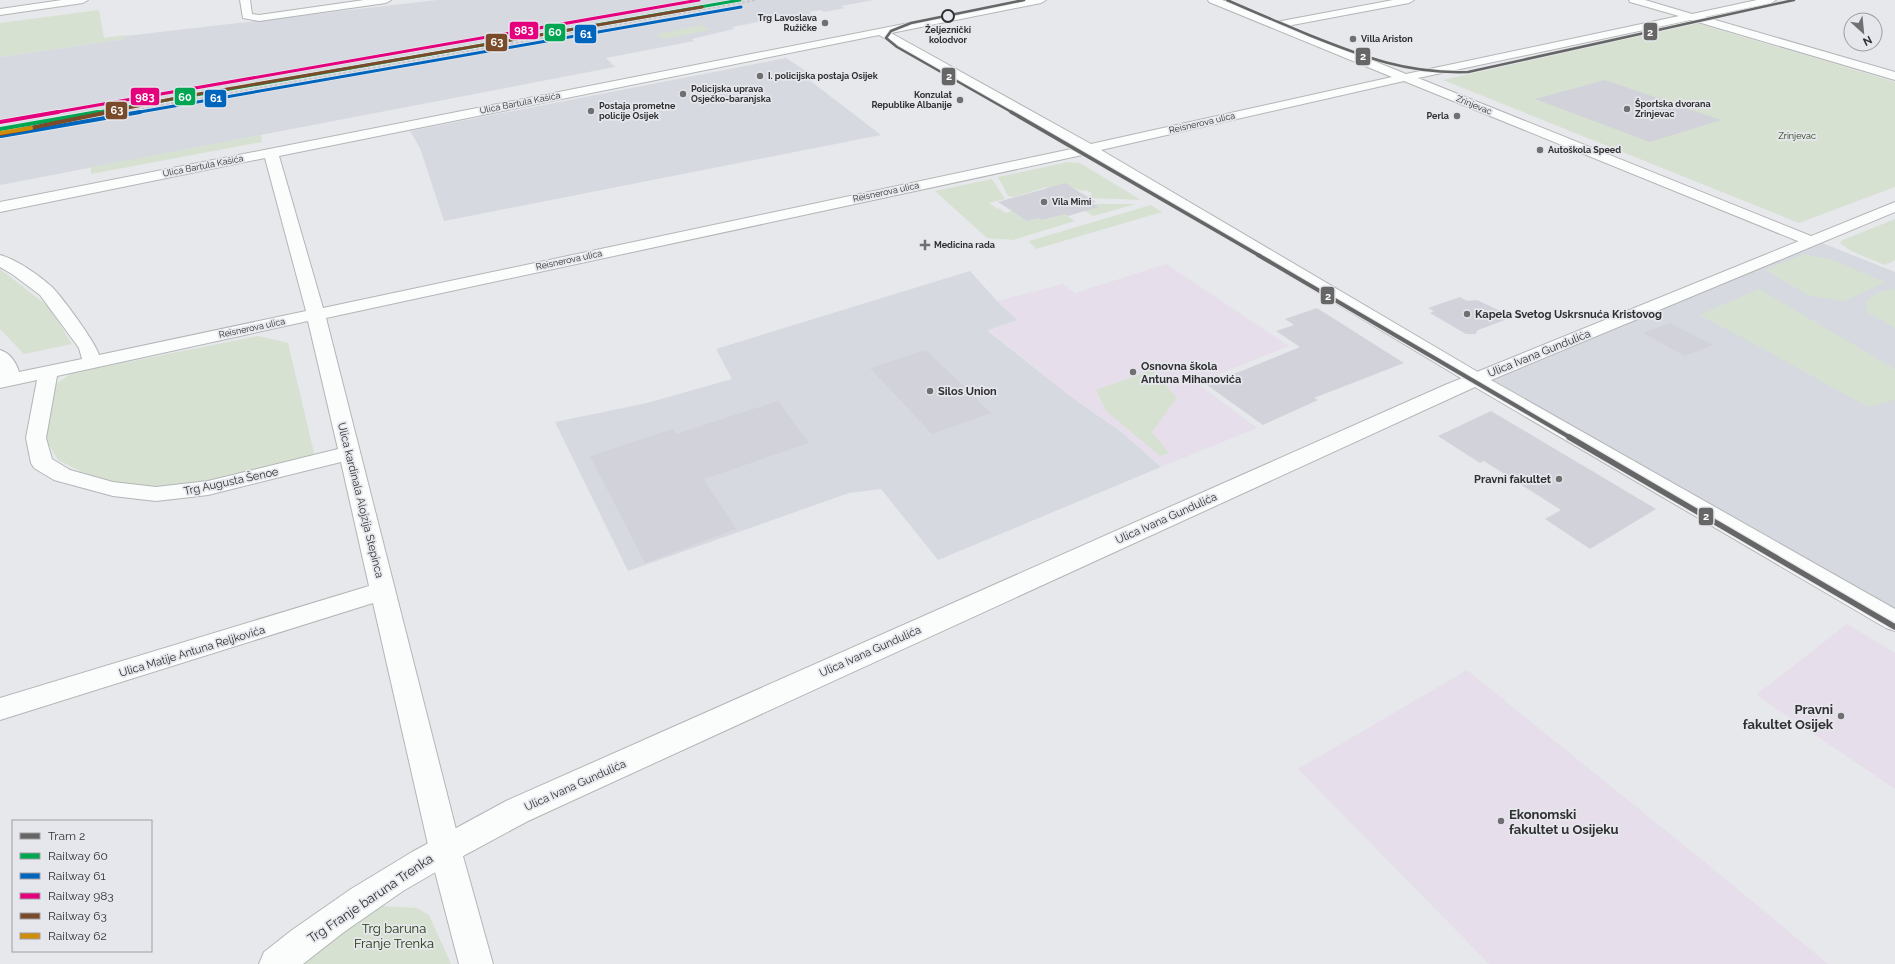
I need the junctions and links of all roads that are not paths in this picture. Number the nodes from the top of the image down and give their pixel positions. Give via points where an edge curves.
1 (83, 0) edge
2 (245, 0) edge
3 (386, 0) edge
4 (1041, 0) edge
5 (1213, 0) edge
6 (1409, 0) edge
7 (1634, 0) edge
8 (1771, 0) edge
9 (0, 12) edge
10 (1691, 17) junction
11 (1276, 25) junction
12 (879, 31) junction
13 (1895, 76) edge
14 (1406, 78) junction
15 (1089, 149) junction
16 (271, 153) junction
17 (0, 207) edge
18 (1895, 208) edge
19 (1810, 242) junction
20 (0, 260) edge
21 (315, 314) junction
22 (0, 356) edge
23 (92, 362) junction
24 (48, 372) junction
25 (1476, 378) junction
26 (6, 381) edge
27 (349, 453) junction
28 (383, 591) junction
29 (1895, 621) edge
30 (0, 709) edge
31 (445, 848) junction
32 (276, 964) edge
33 (476, 964) edge

1 - 9 street
2 - 3 street via 247,16 253,18
4 - 12 street, Ulica Bartula Kašića
5 - 11 street, Zrinjevac
6 - 11 street
7 - 10 street
8 - 10 street, Reisnerova ulica
10 - 13 street
10 - 14 street, Reisnerova ulica
11 - 14 street, Zrinjevac
12 - 15 street
12 - 16 street, Ulica Bartula Kašića
14 - 15 street, Reisnerova ulica
14 - 19 street, Zrinjevac
15 - 21 street, Reisnerova ulica
15 - 25 street
16 - 17 street, Ulica Bartula Kašića
16 - 21 street, Ulica kardinala Alojzija Stepinca
18 - 19 street, Ulica Ivana Gundulića
19 - 25 street, Ulica Ivana Gundulića
20 - 23 street via 46,291 88,348
21 - 23 street, Reisnerova ulica
21 - 27 street, Ulica kardinala Alojzija Stepinca
22 - 26 street via 7,365
23 - 24 street, Reisnerova ulica
24 - 26 street, Reisnerova ulica
24 - 27 street, Trg Augusta Šenoe via 36,438 42,463 62,475 113,489 156,494 183,492
25 - 29 street
25 - 31 street, Ulica Ivana Gundulića via 517,811
27 - 28 street, Ulica kardinala Alojzija Stepinca
28 - 30 street, Ulica Matije Antuna Reljkovića
28 - 31 street, Ulica kardinala Alojzija Stepinca
31 - 32 street, Trg Franje baruna Trenka via 336,918
31 - 33 street

